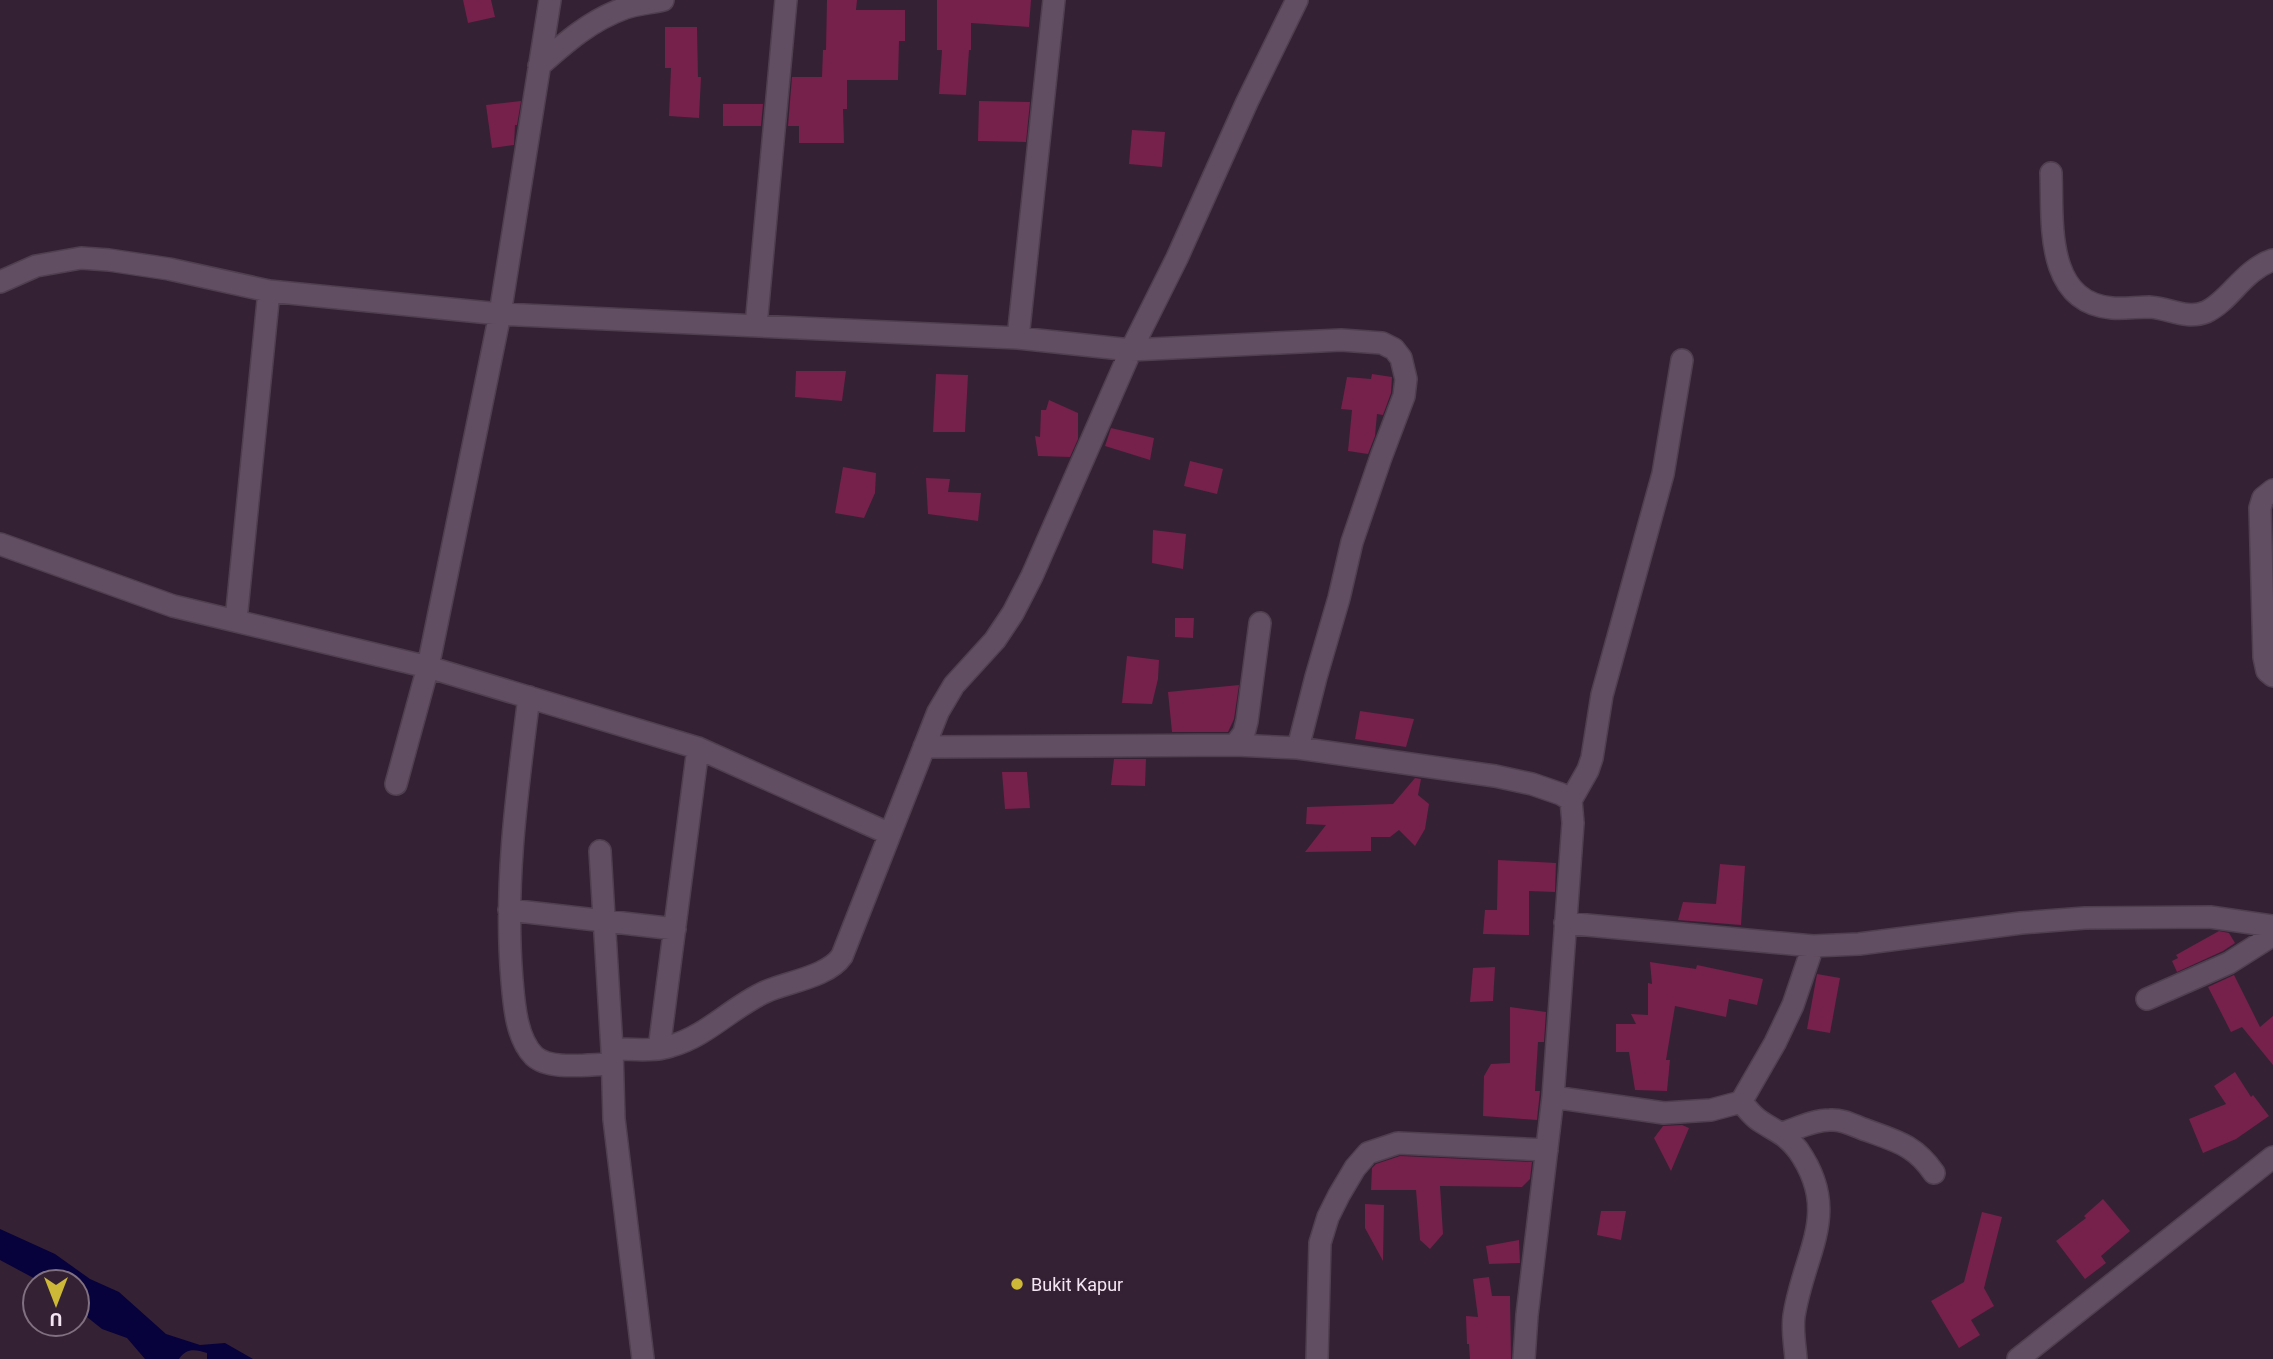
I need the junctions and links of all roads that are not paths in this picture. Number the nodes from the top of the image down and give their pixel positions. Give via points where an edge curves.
1 (550, 0) edge
2 (663, 0) edge
3 (786, 0) edge
4 (1054, 0) edge
5 (1297, 0) edge
6 (539, 66) junction
7 (2051, 173) dead end
8 (2273, 260) edge
9 (0, 282) edge
10 (269, 291) junction
11 (500, 314) junction
12 (756, 326) junction
13 (1018, 338) junction
14 (1131, 350) junction
15 (1682, 360) dead end
16 (2273, 490) edge
17 (0, 544) edge
18 (236, 620) junction
19 (1260, 623) dead end
20 (428, 667) junction
21 (2273, 676) edge
22 (529, 697) junction
23 (1235, 745) junction
24 (924, 747) junction
25 (698, 748) junction
26 (1298, 748) junction
27 (396, 784) dead end
28 (1571, 800) junction
29 (890, 834) junction
30 (600, 851) dead end
31 (509, 910) junction
32 (604, 921) junction
33 (1565, 923) junction
34 (2273, 926) edge
35 (675, 929) junction
36 (2273, 935) edge
37 (1813, 946) junction
38 (2147, 999) dead end
39 (660, 1049) junction
40 (612, 1056) junction
41 (1553, 1097) junction
42 (1741, 1102) junction
43 (1783, 1133) junction
44 (1547, 1150) junction
45 (2273, 1157) edge
46 (1934, 1173) dead end
47 (643, 1359) edge
48 (1317, 1359) edge
49 (1524, 1359) edge
50 (1796, 1359) edge
51 (2018, 1359) edge

1 - 6 street
2 - 6 street via 628,7 593,22
3 - 12 street
4 - 13 street
5 - 14 street
6 - 11 street
7 - 8 street via 2054,248 2061,274 2068,285 2094,303 2201,314 2255,269
9 - 10 street via 36,266 81,258
10 - 11 street
10 - 18 street
11 - 12 street
11 - 20 street
12 - 13 street
13 - 14 street
14 - 24 street via 1013,613 944,700
14 - 26 street via 1341,340 1382,343 1401,358 1404,396 1352,542
15 - 28 street via 1663,474 1602,695 1592,758
16 - 21 street via 2260,508 2264,657
17 - 18 street via 160,602
18 - 20 street
19 - 23 street via 1247,721
20 - 22 street
20 - 27 street
22 - 25 street
22 - 31 street via 512,835
23 - 24 street
23 - 26 street
24 - 29 street
25 - 29 street
25 - 35 street
26 - 28 street via 1494,776 1532,784
28 - 33 street
29 - 39 street via 837,963 752,998 704,1031
30 - 32 street
31 - 32 street
31 - 40 street via 514,1002 532,1054 549,1064
32 - 35 street
32 - 40 street
33 - 37 street
33 - 41 street
34 - 37 street via 2210,917 2085,918
35 - 39 street
36 - 38 street via 2228,963
37 - 42 street via 1793,1005
39 - 40 street
40 - 47 street via 614,1119
41 - 42 street via 1664,1113 1711,1110
41 - 44 street
42 - 43 street via 1759,1120
43 - 46 street via 1820,1121 1842,1121 1912,1148
43 - 50 street via 1808,1166 1820,1211 1794,1319
44 - 48 street via 1398,1143 1368,1153 1339,1195 1320,1243
44 - 49 street
45 - 51 street

